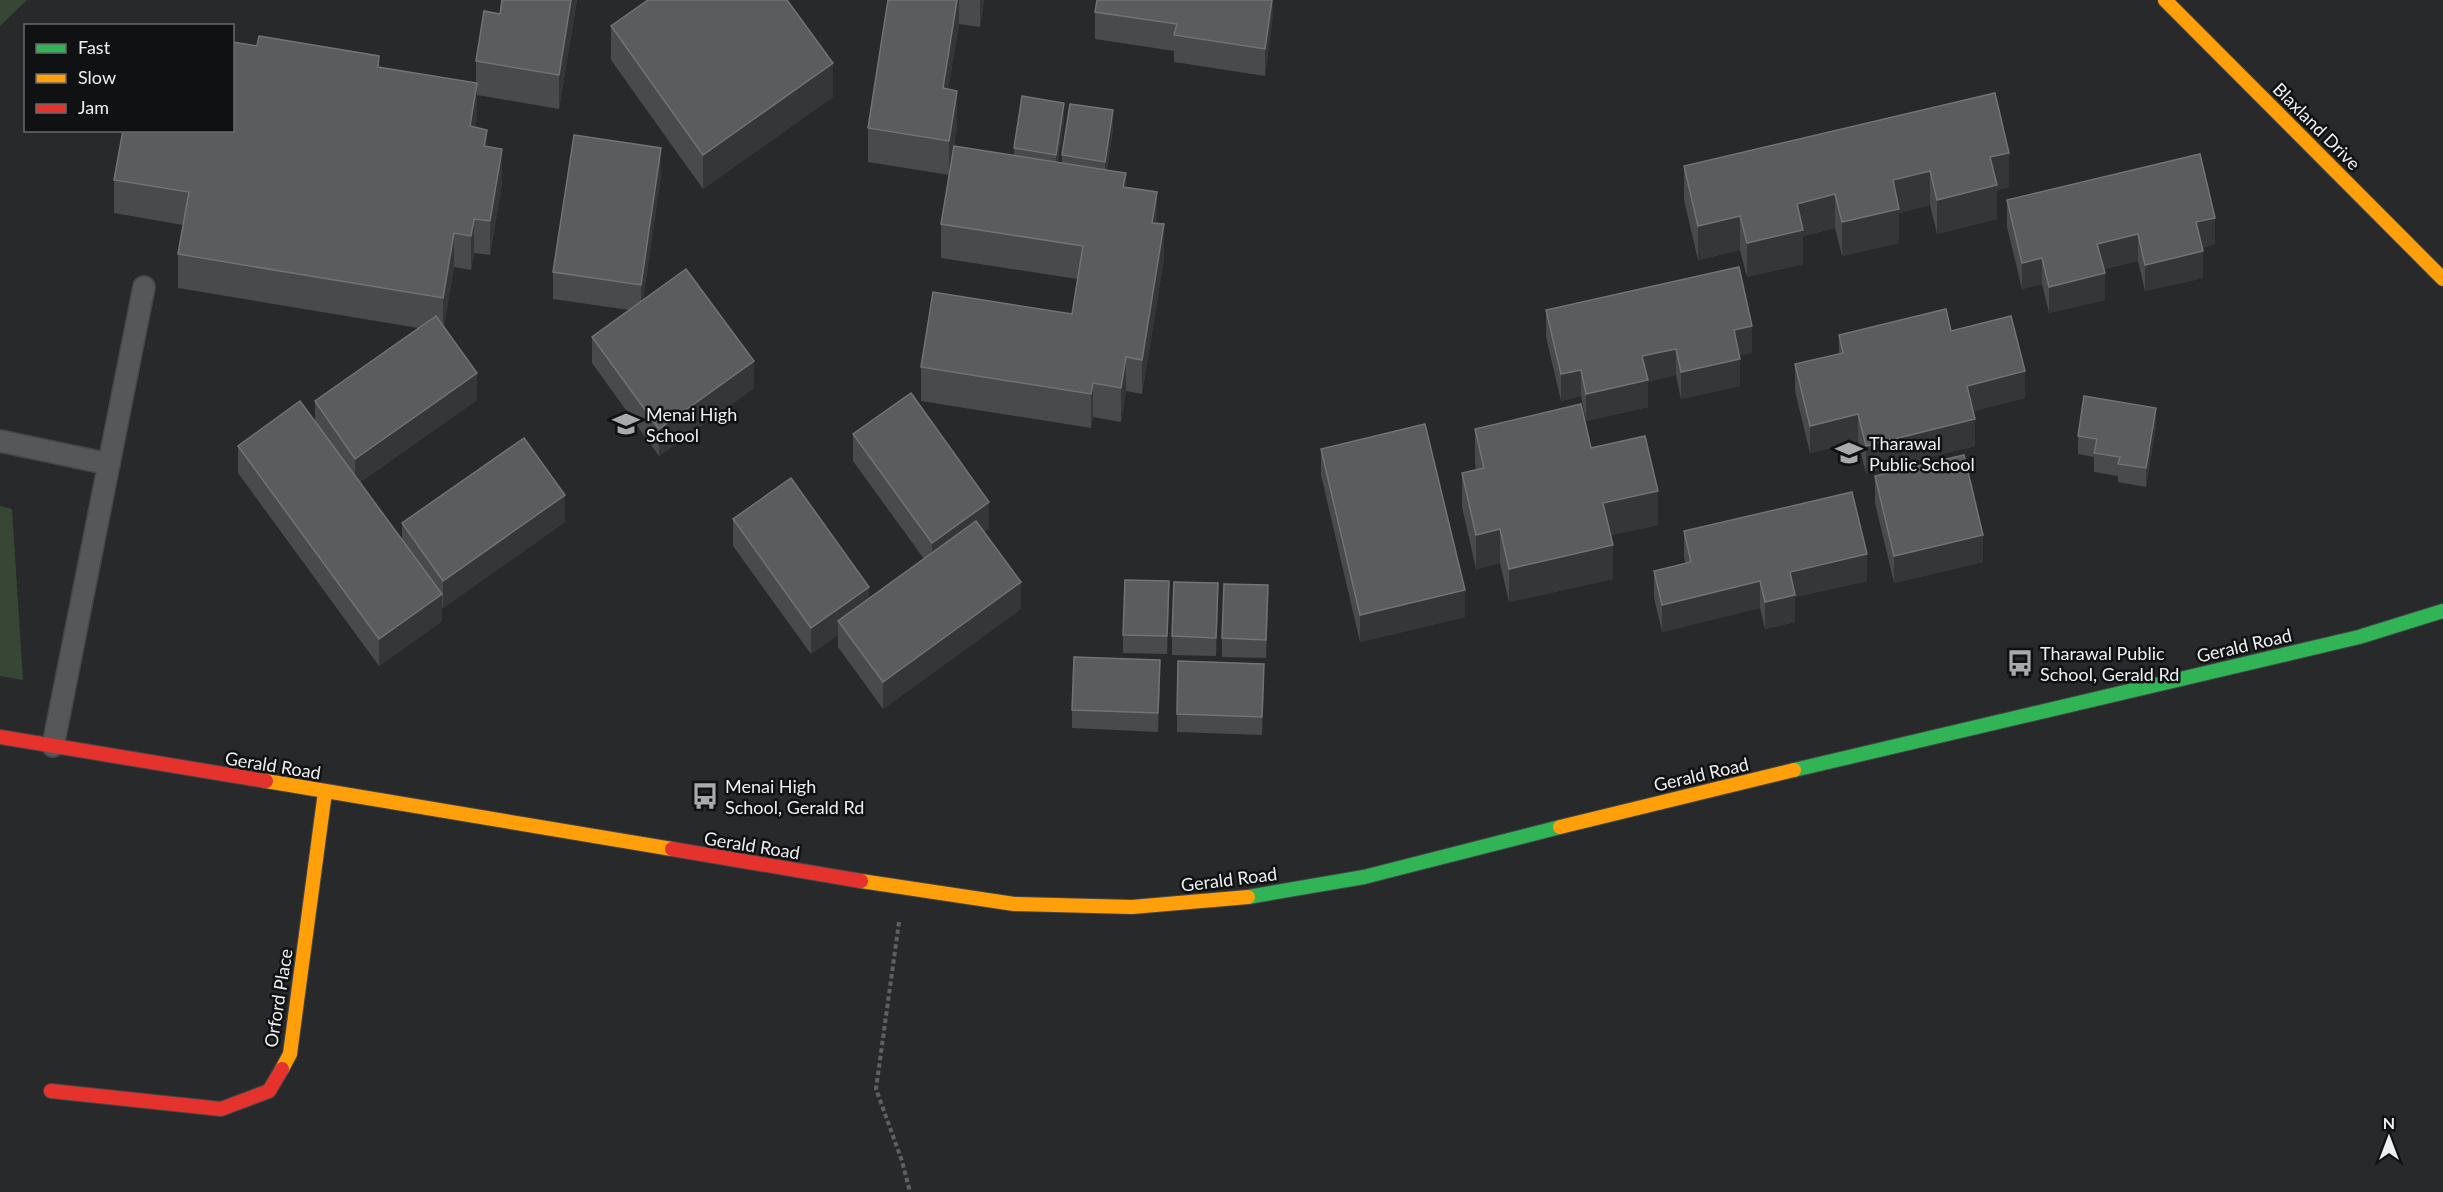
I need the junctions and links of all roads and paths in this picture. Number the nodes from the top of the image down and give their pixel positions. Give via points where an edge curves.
1 (2165, 0) edge
2 (2443, 279) edge
3 (144, 287) dead end
4 (0, 441) edge
5 (109, 464) junction
6 (2443, 611) edge
7 (0, 737) edge
8 (53, 746) junction
9 (325, 792) junction
10 (904, 888) junction
11 (51, 1091) dead end
12 (910, 1192) edge

1 - 2 street, Blaxland Drive
3 - 5 lane
4 - 5 lane
5 - 8 lane
6 - 10 street, Gerald Road via 2359,637 1656,803 1364,877 1248,897 1132,907 1014,904
7 - 8 street, Gerald Road
8 - 9 street, Gerald Road
9 - 10 street, Gerald Road
9 - 11 street, Orford Place via 290,1054 269,1091 221,1109
10 - 12 path via 876,1089

